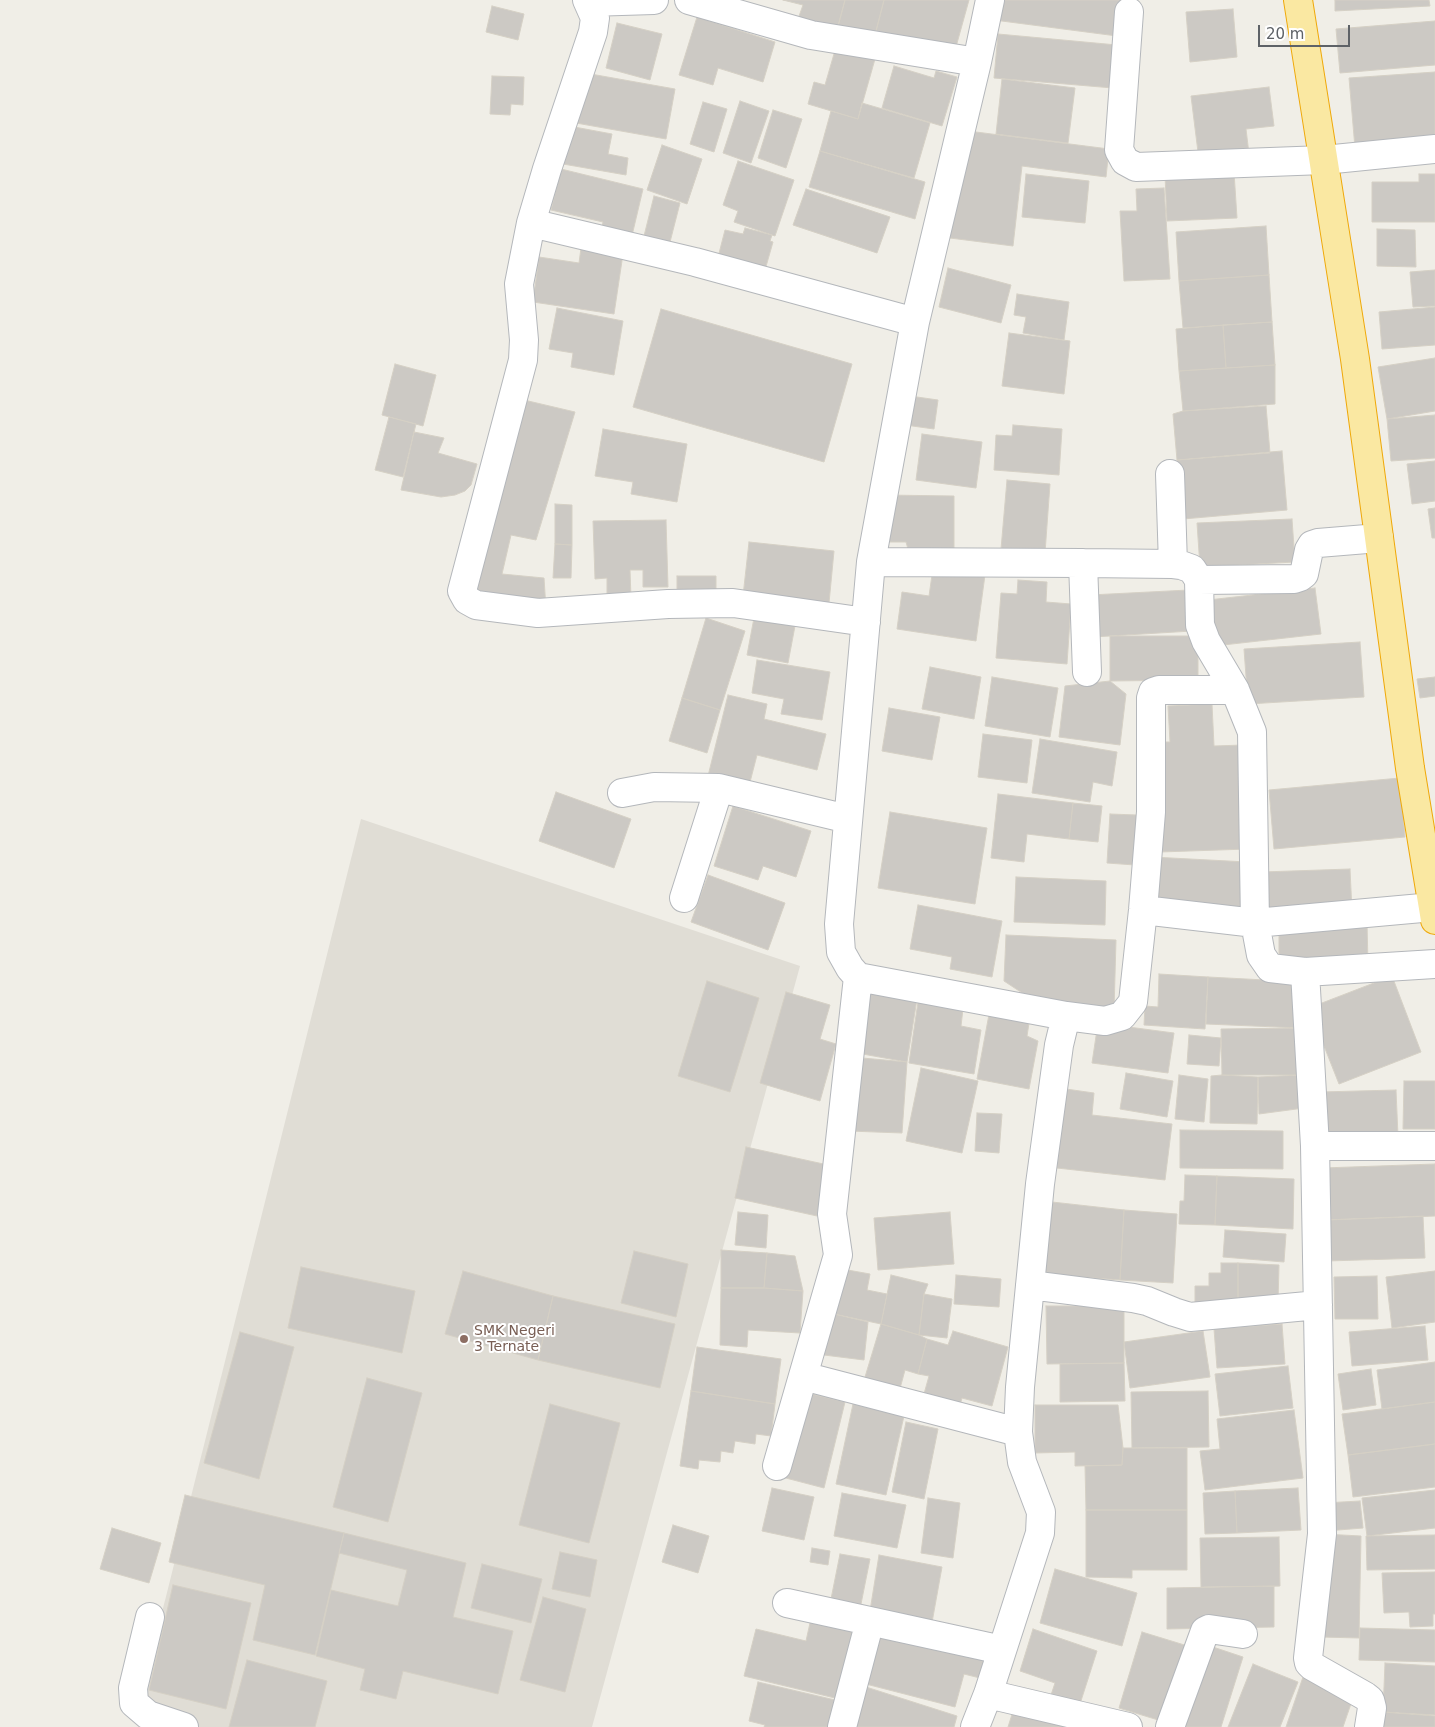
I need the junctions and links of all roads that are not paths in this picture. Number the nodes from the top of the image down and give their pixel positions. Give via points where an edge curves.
1 (654, 0) edge
2 (689, 0) edge
3 (990, 0) edge
4 (1298, 0) edge
5 (588, 1) edge
6 (1129, 12) dead end
7 (977, 62) junction
8 (1435, 149) edge
9 (1324, 160) junction
10 (531, 223) junction
11 (915, 322) junction
12 (1170, 474) dead end
13 (1379, 538) junction
14 (871, 562) junction
15 (1083, 562) junction
16 (1173, 564) junction
17 (1199, 580) junction
18 (866, 622) junction
19 (1086, 672) dead end
20 (1235, 690) junction
21 (719, 788) junction
22 (622, 793) dead end
23 (848, 820) junction
24 (684, 898) dead end
25 (1143, 910) junction
26 (1434, 914) edge
27 (1255, 923) junction
28 (1435, 964) edge
29 (1305, 972) junction
30 (858, 977) junction
31 (1066, 1016) junction
32 (1315, 1146) junction
33 (1435, 1146) edge
34 (1030, 1285) junction
35 (1318, 1305) junction
36 (803, 1376) junction
37 (1018, 1432) junction
38 (777, 1466) dead end
39 (787, 1603) dead end
40 (150, 1617) dead end
41 (870, 1621) junction
42 (1243, 1634) dead end
43 (1002, 1650) junction
44 (988, 1694) junction
45 (184, 1727) edge
46 (842, 1727) edge
47 (975, 1727) edge
48 (1128, 1727) edge
49 (1170, 1727) edge
50 (1369, 1727) edge

1 - 5 street
2 - 7 street via 811,35
3 - 7 street
4 - 9 highway
5 - 10 street via 596,18 593,32
6 - 9 street via 1119,150 1125,160 1136,168
7 - 11 street
8 - 9 street
9 - 13 highway
10 - 11 street via 695,262
10 - 18 street via 519,284 523,360 462,591 467,600 476,605 538,613 733,603
11 - 14 street
12 - 16 street
13 - 17 street via 1312,545 1304,574 1294,579
13 - 26 highway via 1410,768
14 - 15 street
14 - 18 street
15 - 16 street
15 - 19 street
16 - 17 street via 1192,569
17 - 20 street via 1200,625
18 - 23 street
20 - 25 street via 1153,692 1151,812
20 - 27 street via 1252,732
21 - 22 street via 654,787
21 - 23 street
21 - 24 street
23 - 30 street via 839,924 841,952
25 - 27 street
25 - 31 street via 1133,1002 1122,1016 1105,1022
26 - 27 street
27 - 29 street via 1261,954 1270,968
28 - 29 street
29 - 32 street
30 - 31 street
30 - 36 street via 832,1214 838,1255
31 - 34 street via 1040,1184
32 - 33 street
32 - 35 street
34 - 35 street via 1132,1298 1190,1317
34 - 37 street
35 - 50 street via 1322,1534 1308,1658 1312,1666 1370,1700
36 - 37 street
36 - 38 street
37 - 43 street via 1022,1462 1041,1512 1040,1533
39 - 41 street
40 - 45 street via 133,1688 134,1704 148,1715
41 - 43 street
41 - 46 street
42 - 49 street via 1205,1631
43 - 44 street
44 - 47 street
44 - 48 street

